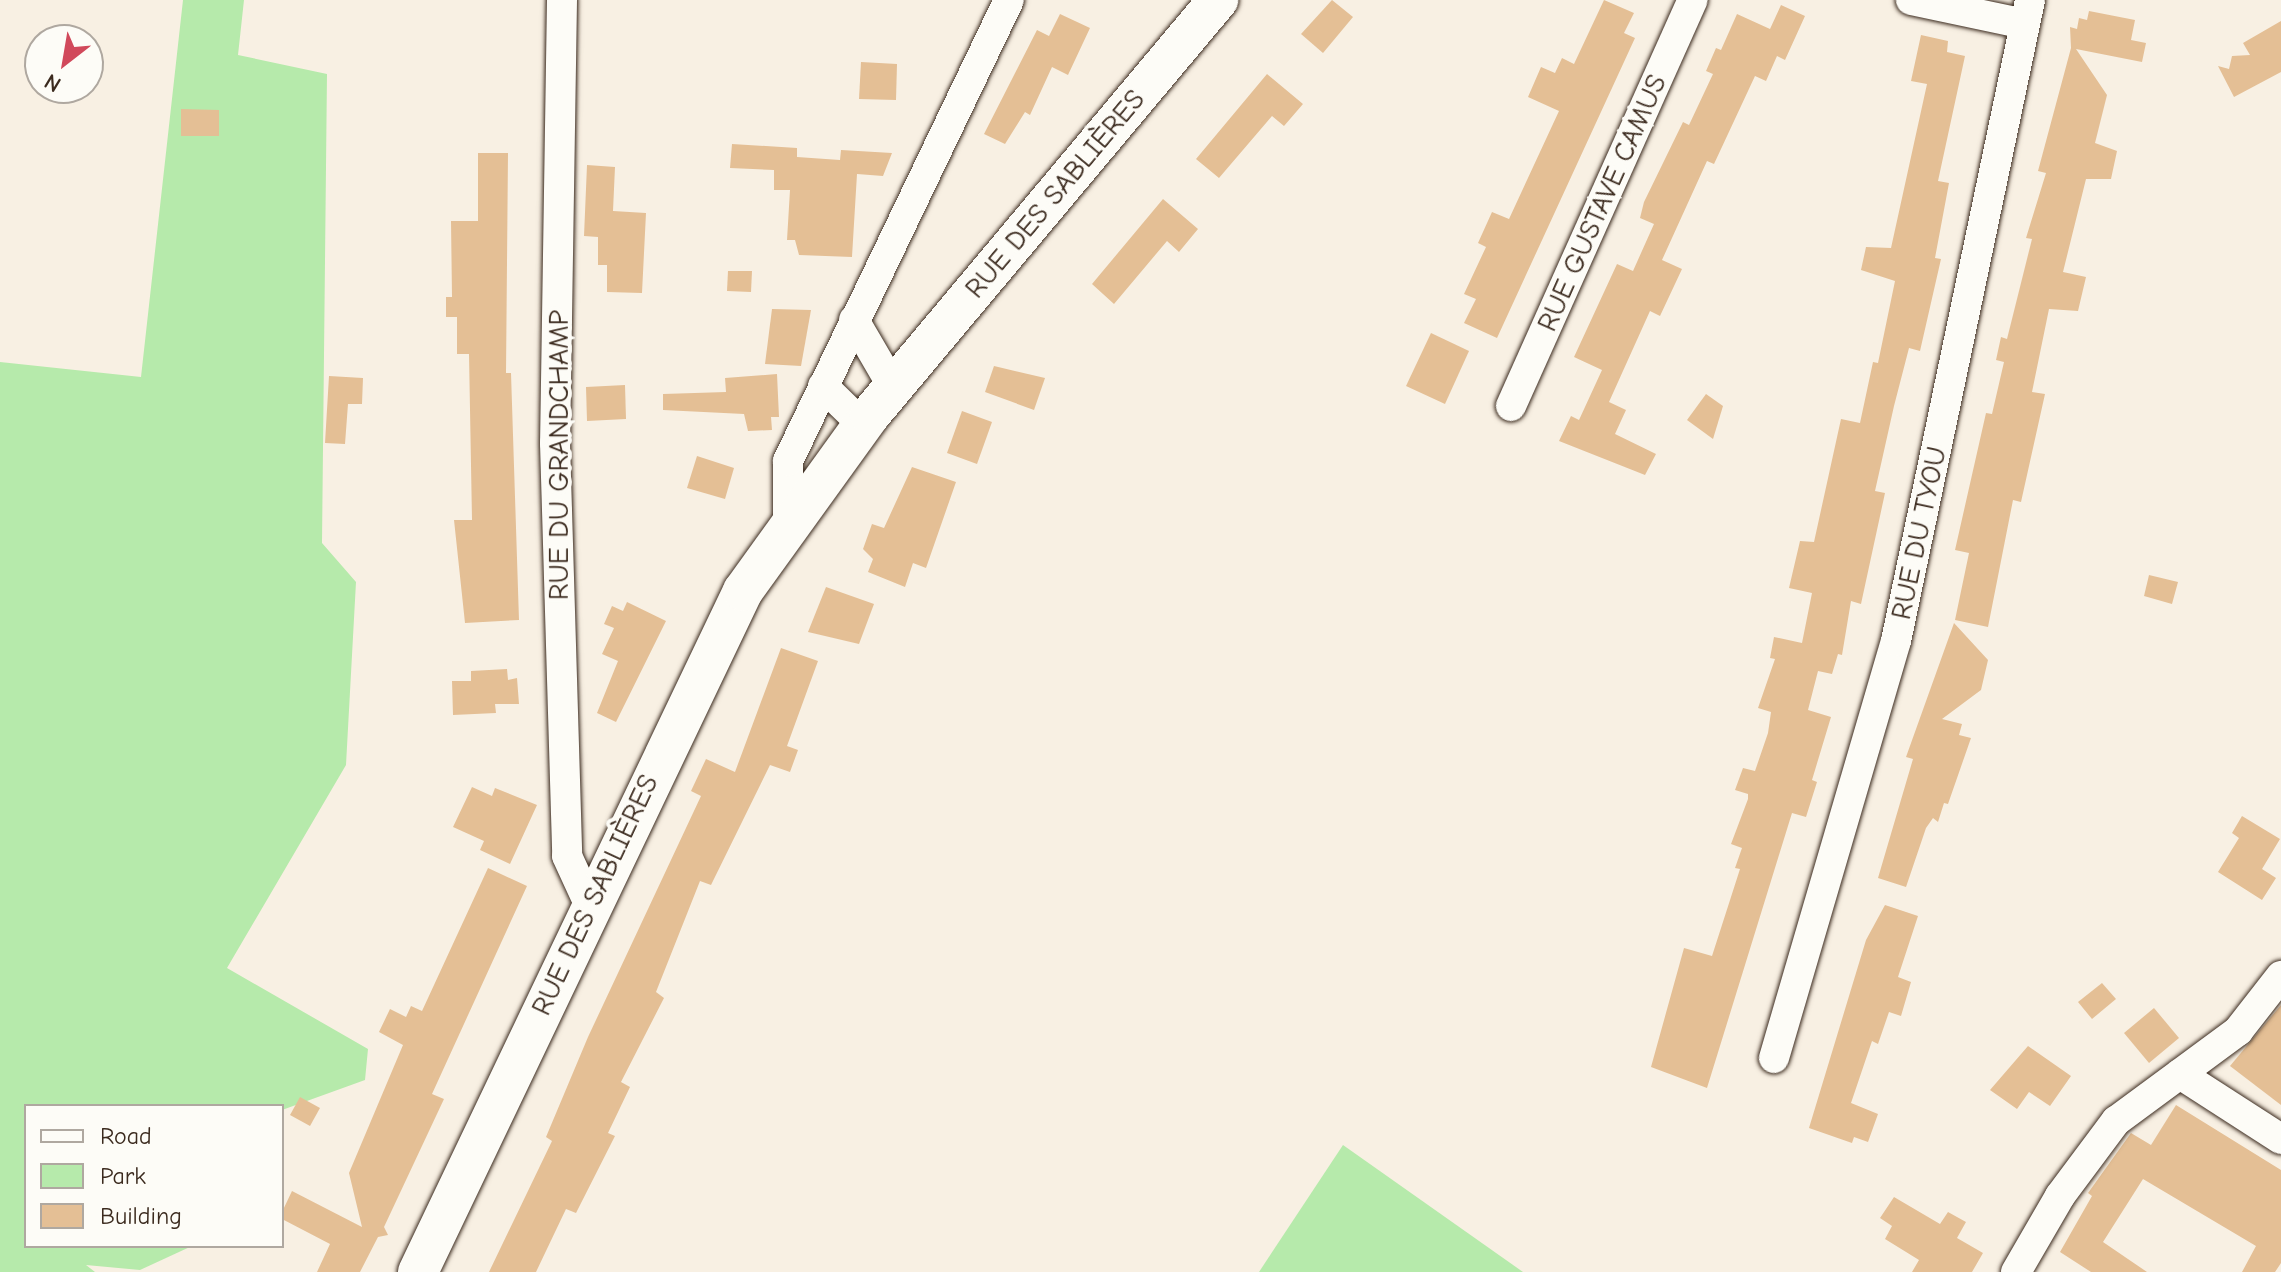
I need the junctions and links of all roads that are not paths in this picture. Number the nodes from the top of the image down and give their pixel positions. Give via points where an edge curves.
1 (562, 0) edge
2 (1009, 0) edge
3 (1218, 0) edge
4 (1693, 0) edge
5 (1911, 0) edge
6 (2028, 12) edge
7 (854, 320) junction
8 (823, 386) junction
9 (893, 387) junction
10 (1511, 406) dead end
11 (863, 425) junction
12 (788, 528) junction
13 (590, 906) junction
14 (2281, 976) edge
15 (1774, 1058) dead end
16 (2180, 1074) junction
17 (2281, 1139) edge
18 (418, 1272) edge
19 (2016, 1272) edge

1 - 13 street, RUE DU GRANDCHAMP via 555,443 567,856
2 - 7 street
3 - 9 main road, RUE DES SABLIÈRES
4 - 10 street, RUE GUSTAVE CAMUS
5 - 6 street
6 - 15 street, RUE DU TYOU via 1896,641
7 - 8 street
7 - 9 street
8 - 11 street
8 - 12 street via 788,461
9 - 11 main road, RUE DES SABLIÈRES
11 - 12 main road, RUE DES SABLIÈRES
12 - 13 main road, RUE DES SABLIÈRES via 743,591
13 - 18 main road, RUE DES SABLIÈRES
14 - 16 street via 2238,1031
16 - 17 street
16 - 19 street via 2116,1121 2060,1196

